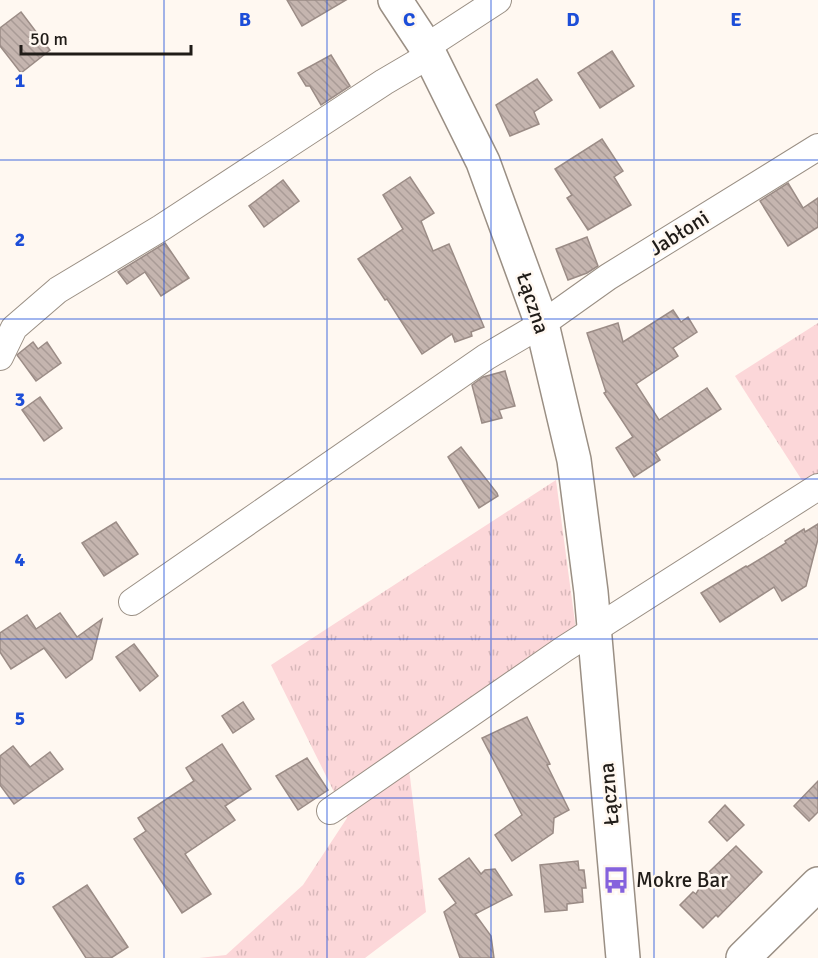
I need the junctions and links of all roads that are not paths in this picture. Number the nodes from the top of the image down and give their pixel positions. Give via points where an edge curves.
1 (395, 0) edge
2 (498, 0) edge
3 (428, 51) junction
4 (818, 147) edge
5 (542, 324) junction
6 (0, 357) edge
7 (818, 487) edge
8 (132, 602) dead end
9 (594, 630) junction
10 (330, 811) dead end
11 (818, 884) edge
12 (623, 958) edge
13 (743, 958) edge

1 - 3 street, Łączna
2 - 3 street
3 - 5 street, Łączna via 483,162
3 - 6 street via 161,228 57,290 14,328
4 - 5 street, Jabłoni via 608,277
5 - 8 street, Jabłoni via 486,357
5 - 9 street, Łączna via 574,460
7 - 9 street
9 - 10 street
9 - 12 street, Łączna
11 - 13 street

